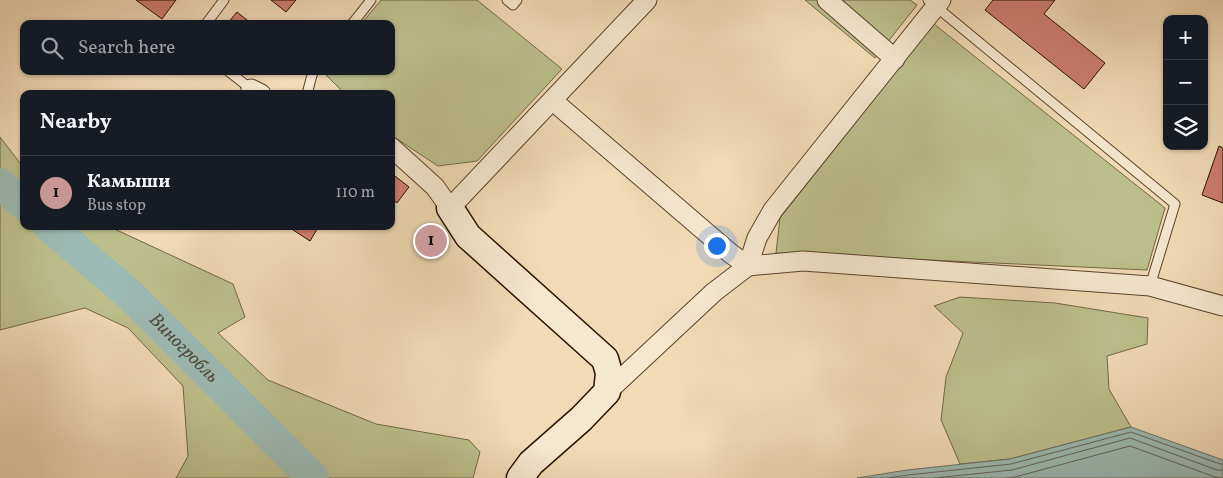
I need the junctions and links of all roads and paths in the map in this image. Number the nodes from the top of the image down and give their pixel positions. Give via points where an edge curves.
1 (224, 0) edge
2 (371, 0) edge
3 (507, 0) edge
4 (517, 0) edge
5 (647, 0) edge
6 (827, 0) edge
7 (935, 2) edge
8 (209, 20) edge
9 (355, 20) edge
10 (894, 59) junction
11 (233, 75) edge
12 (312, 75) edge
13 (253, 90) edge
14 (308, 90) edge
15 (552, 100) junction
16 (395, 151) edge
17 (450, 208) junction
18 (748, 266) junction
19 (1150, 286) junction
20 (1223, 306) edge
21 (607, 392) junction
22 (520, 478) edge

1 - 8 lane
2 - 9 lane
3 - 4 lane via 513,5
5 - 15 street
6 - 10 street
7 - 10 street
7 - 19 lane via 1175,204
10 - 18 street via 773,210 757,238
11 - 13 lane
12 - 14 lane
15 - 17 street
15 - 18 street
16 - 17 street via 436,187
17 - 21 street via 468,236 605,359 609,373
18 - 19 street via 803,261
18 - 21 street via 714,292
19 - 20 street
21 - 22 street via 531,463

